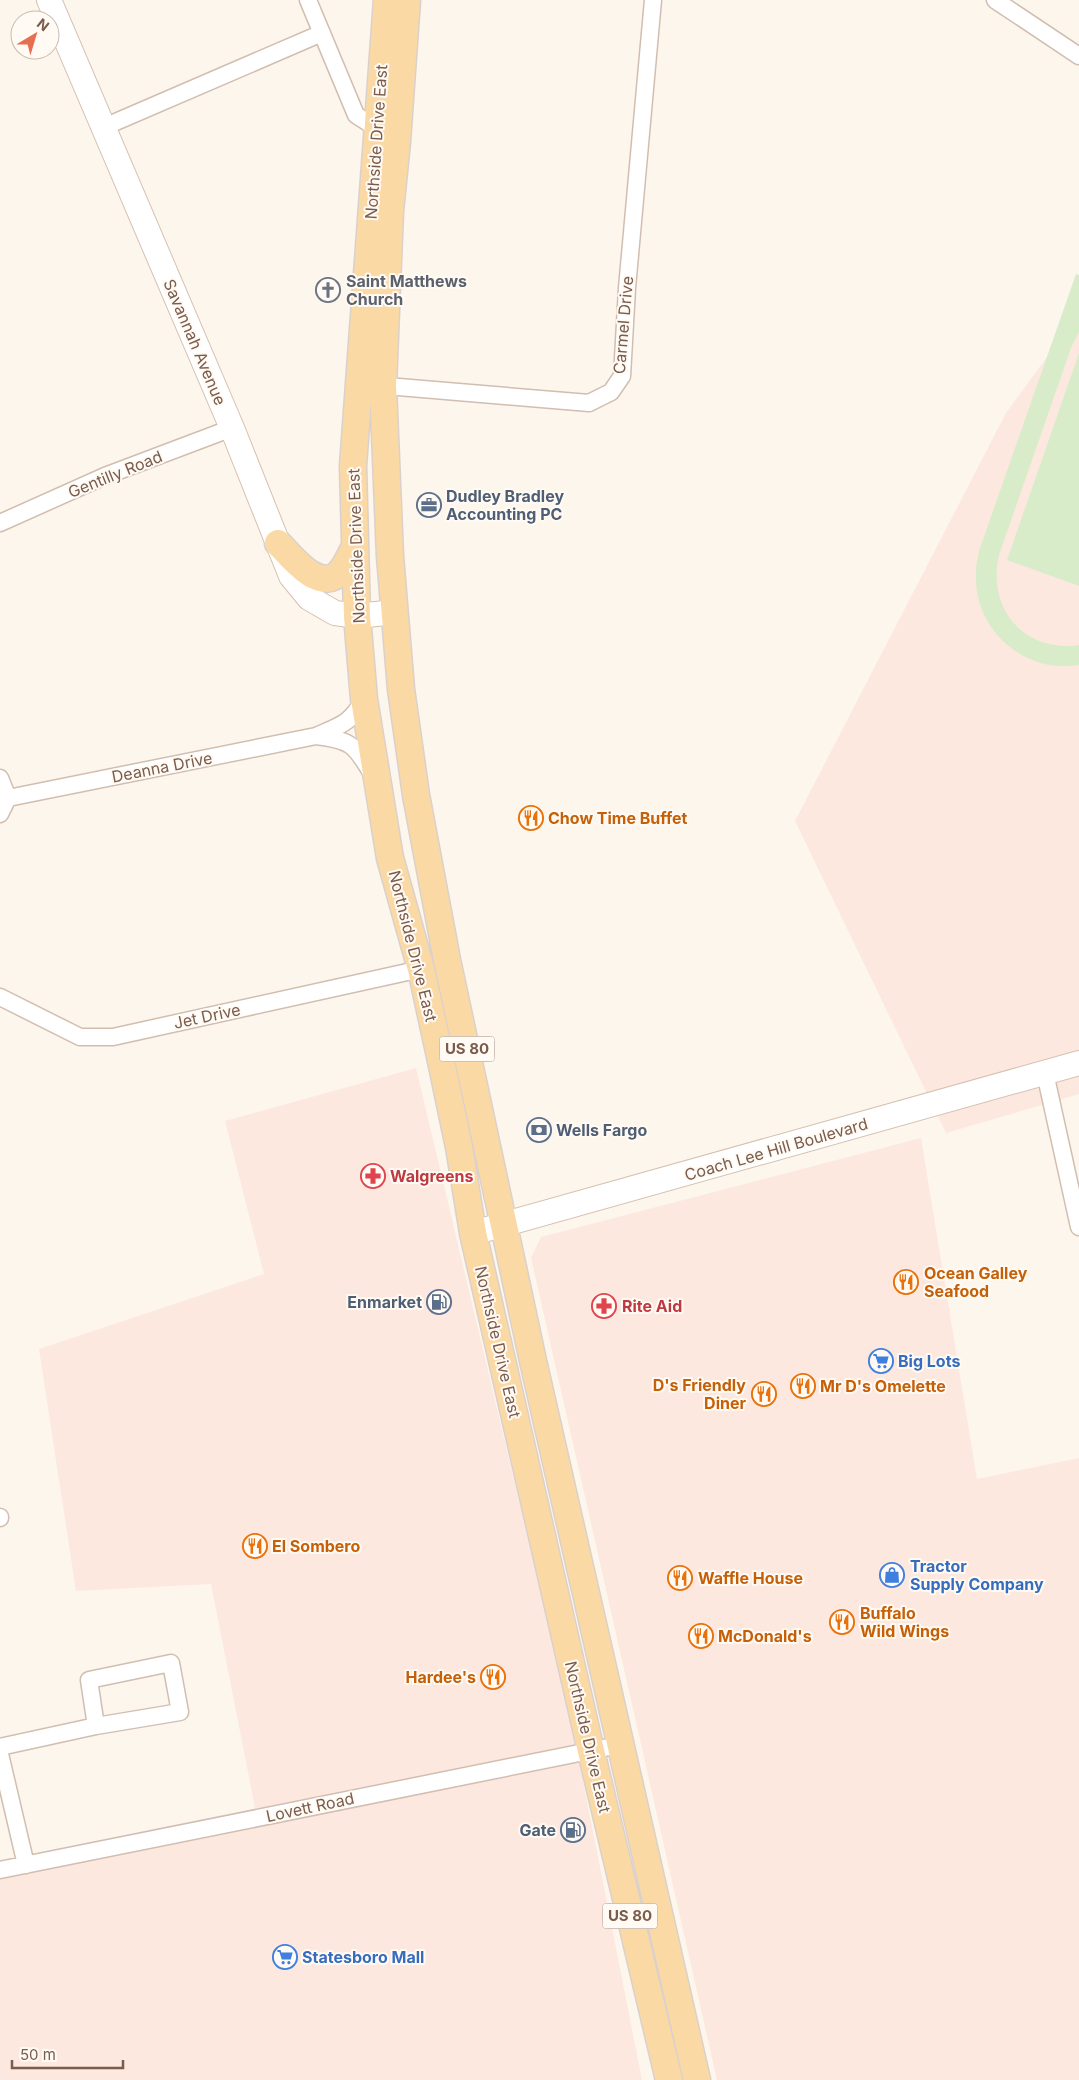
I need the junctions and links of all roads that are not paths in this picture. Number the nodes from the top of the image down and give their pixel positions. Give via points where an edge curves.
1 (49, 0) edge
2 (308, 0) edge
3 (387, 0) edge
4 (407, 0) edge
5 (653, 0) edge
6 (994, 0) edge
7 (1016, 6) edge
8 (322, 33) junction
9 (1079, 56) edge
10 (104, 127) junction
11 (387, 136) junction
12 (371, 384) junction
13 (232, 428) junction
14 (0, 523) edge
15 (278, 543) junction
16 (354, 548) junction
17 (395, 612) junction
18 (357, 616) junction
19 (364, 699) junction
20 (316, 736) junction
21 (0, 778) edge
22 (377, 783) junction
23 (8, 798) junction
24 (0, 814) edge
25 (421, 969) junction
26 (0, 997) edge
27 (1079, 1063) edge
28 (1045, 1073) junction
29 (505, 1226) junction
30 (1079, 1227) edge
31 (473, 1233) junction
32 (96, 1726) junction
33 (0, 1746) edge
34 (619, 1746) junction
35 (590, 1751) junction
36 (0, 1754) edge
37 (26, 1865) junction
38 (0, 1870) edge
39 (669, 2080) edge
40 (697, 2080) edge

1 - 10 street, Savannah Avenue
2 - 8 street
3 - 11 main road, Northside Drive East / US 80
4 - 11 main road, Northside Drive East / US 80
5 - 12 street, Carmel Drive via 622,376 611,392 589,403
6 - 7 street
7 - 9 street
8 - 10 street
8 - 11 street via 356,115
10 - 13 street, Savannah Avenue
11 - 12 main road, Northside Drive East / US 80
12 - 16 main road, Northside Drive East / US 80 via 353,466
12 - 17 main road, Northside Drive East / US 80
13 - 14 street, Gentilly Road via 105,476
13 - 15 street, Savannah Avenue
15 - 16 main road via 310,574 320,579 340,573
15 - 18 street, Savannah Avenue via 291,576 309,598 335,613
16 - 18 main road, Northside Drive East / US 80
17 - 18 street, Savannah Avenue
17 - 29 main road, Northside Drive East / US 80 via 401,689 426,851
18 - 19 main road, Northside Drive East / US 80
19 - 20 street, Deanna Drive via 355,715 345,724
19 - 22 main road, Northside Drive East / US 80
20 - 22 street, Deanna Drive via 352,745
20 - 23 street, Deanna Drive
21 - 23 street
22 - 25 main road, Northside Drive East / US 80 via 390,858
23 - 24 street
25 - 26 street, Jet Drive via 113,1037 80,1037
25 - 31 main road, Northside Drive East / US 80 via 459,1147
27 - 28 street, Coach Lee Hill Boulevard
28 - 29 street, Coach Lee Hill Boulevard
28 - 30 street
29 - 31 street, Coach Lee Hill Boulevard
29 - 34 main road, Northside Drive East / US 80
31 - 35 main road, Northside Drive East / US 80
32 - 32 street via 180,1712 171,1663 89,1680
32 - 33 street
34 - 35 street, Lovett Road
34 - 40 main road, Northside Drive East / US 80
35 - 37 street, Lovett Road
35 - 39 main road, Northside Drive East / US 80
36 - 37 street
37 - 38 street, Lovett Road

